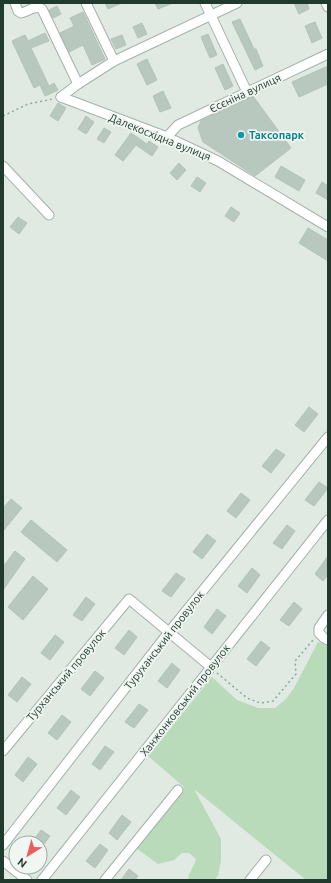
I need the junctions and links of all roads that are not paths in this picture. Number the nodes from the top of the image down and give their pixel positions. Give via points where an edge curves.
1 (15, 3) edge
2 (86, 3) edge
3 (205, 3) edge
4 (236, 3) edge
5 (326, 3) edge
6 (328, 7) edge
7 (210, 16) junction
8 (328, 54) edge
9 (114, 61) junction
10 (78, 84) junction
11 (246, 92) junction
12 (167, 138) junction
13 (3, 166) edge
14 (49, 215) dead end
15 (328, 227) edge
16 (328, 437) edge
17 (328, 520) edge
18 (328, 615) edge
19 (169, 632) junction
20 (328, 640) edge
21 (211, 667) junction
22 (3, 751) edge
23 (178, 790) dead end
24 (3, 845) edge
25 (266, 860) dead end
26 (3, 861) edge
27 (27, 880) edge
28 (42, 880) edge
29 (105, 880) edge
30 (250, 880) edge

1 - 10 street via 21,13 36,7 42,9
2 - 9 street
3 - 7 street
4 - 7 street
5 - 6 street
7 - 9 street
7 - 11 street
8 - 11 street, Єсєніна вулиця
9 - 10 street
10 - 12 street, Далекосхідна вулиця via 60,97
11 - 12 street, Єсєніна вулиця via 178,125
12 - 15 street, Далекосхідна вулиця via 218,161
13 - 14 street
16 - 19 street, Туруханський провулок
17 - 21 street, Ханжонковський провулок
18 - 20 street via 319,628 319,633
19 - 21 street
19 - 22 street, Турханський провулок via 129,599
19 - 24 street, Туруханський провулок
21 - 28 street, Ханжонковський провулок
23 - 29 street
25 - 30 street
26 - 27 street

